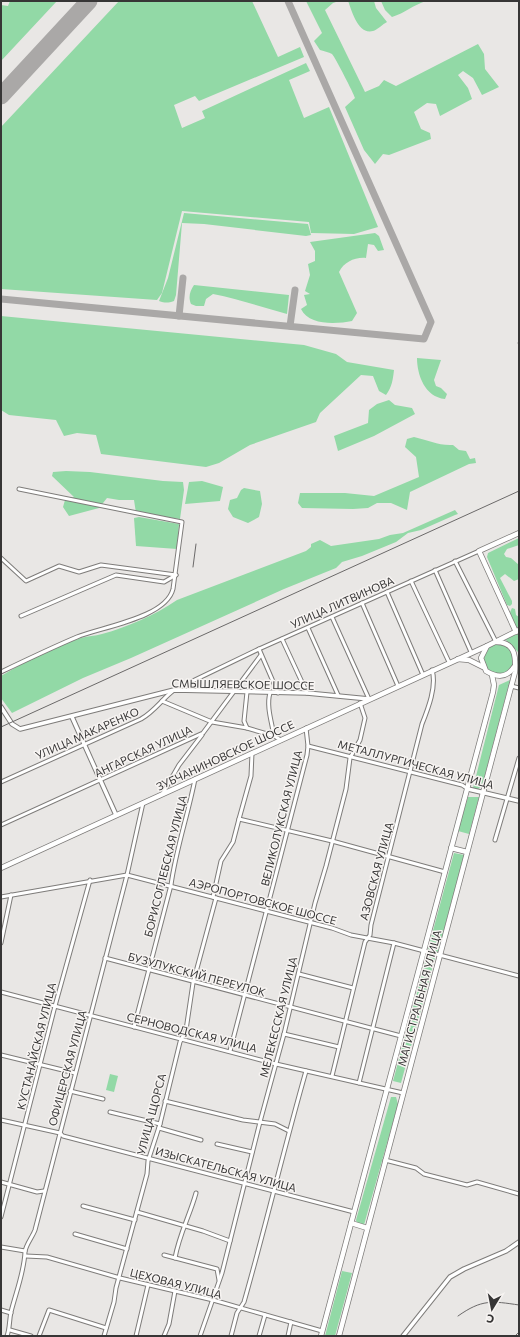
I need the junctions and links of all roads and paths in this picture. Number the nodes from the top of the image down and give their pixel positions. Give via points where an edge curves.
1 (19, 489) dead end
2 (519, 533) edge
3 (479, 551) junction
4 (1, 558) edge
5 (455, 561) junction
6 (435, 570) junction
7 (176, 575) junction
8 (411, 581) junction
9 (387, 592) junction
10 (362, 603) junction
11 (21, 616) dead end
12 (332, 617) junction
13 (308, 628) junction
14 (517, 631) edge
15 (282, 639) junction
16 (496, 642) junction
17 (488, 646) junction
18 (259, 649) junction
19 (471, 652) junction
20 (519, 654) edge
21 (261, 655) junction
22 (457, 658) junction
23 (449, 662) junction
24 (515, 665) junction
25 (483, 667) junction
26 (432, 670) junction
27 (1, 672) edge
28 (423, 675) junction
29 (492, 675) junction
30 (398, 686) junction
31 (511, 686) junction
32 (519, 688) edge
33 (174, 690) junction
34 (235, 692) junction
35 (247, 692) junction
36 (270, 693) junction
37 (278, 693) junction
38 (307, 693) junction
39 (338, 695) junction
40 (369, 699) junction
41 (162, 701) junction
42 (360, 703) junction
43 (1, 707) edge
44 (2, 713) edge
45 (72, 717) junction
46 (212, 722) junction
47 (247, 728) junction
48 (306, 728) junction
49 (203, 733) junction
50 (274, 736) junction
51 (281, 740) junction
52 (85, 743) junction
53 (308, 746) junction
54 (252, 753) junction
55 (350, 758) junction
56 (519, 758) edge
57 (410, 772) junction
58 (195, 779) junction
59 (102, 781) junction
60 (1, 782) edge
61 (468, 789) junction
62 (483, 792) junction
63 (163, 794) junction
64 (508, 798) junction
65 (519, 801) edge
66 (143, 803) junction
67 (116, 815) junction
68 (239, 819) junction
69 (1, 825) edge
70 (287, 830) junction
71 (495, 840) dead end
72 (332, 841) junction
73 (451, 848) junction
74 (467, 852) junction
75 (389, 856) junction
76 (1, 868) edge
77 (445, 872) junction
78 (126, 874) junction
79 (90, 880) junction
80 (171, 885) junction
81 (11, 895) junction
82 (1, 897) edge
83 (215, 898) junction
84 (267, 911) junction
85 (310, 923) junction
86 (368, 937) junction
87 (1, 943) edge
88 (394, 943) junction
89 (424, 952) junction
90 (439, 956) junction
91 (105, 958) junction
92 (149, 971) junction
93 (299, 974) junction
94 (519, 976) edge
95 (193, 983) junction
96 (353, 988) junction
97 (1, 992) edge
98 (244, 996) junction
99 (55, 1006) junction
100 (290, 1008) junction
101 (91, 1016) junction
102 (345, 1022) junction
103 (134, 1026) junction
104 (372, 1029) junction
105 (284, 1034) junction
106 (402, 1036) junction
107 (182, 1038) junction
108 (338, 1047) junction
109 (230, 1051) junction
110 (1, 1055) edge
111 (276, 1064) junction
112 (40, 1065) junction
113 (306, 1071) junction
114 (75, 1073) junction
115 (332, 1076) junction
116 (359, 1083) junction
117 (387, 1090) junction
118 (70, 1091) junction
119 (403, 1093) junction
120 (103, 1099) dead end
121 (165, 1101) junction
122 (110, 1112) dead end
123 (1, 1120) edge
124 (260, 1122) junction
125 (160, 1124) junction
126 (25, 1126) junction
127 (159, 1128) junction
128 (289, 1131) junction
129 (60, 1133) junction
130 (201, 1140) dead end
131 (217, 1144) dead end
132 (252, 1152) junction
133 (149, 1158) junction
134 (385, 1160) junction
135 (1, 1182) edge
136 (10, 1184) junction
137 (245, 1184) junction
138 (44, 1191) junction
139 (275, 1192) junction
140 (196, 1193) dead end
141 (519, 1194) edge
142 (83, 1206) dead end
143 (137, 1212) junction
144 (354, 1212) junction
145 (1, 1217) edge
146 (135, 1220) junction
147 (351, 1223) junction
148 (186, 1226) junction
149 (367, 1228) junction
150 (75, 1234) dead end
151 (230, 1240) junction
152 (519, 1242) edge
153 (1, 1247) edge
154 (127, 1249) junction
155 (25, 1252) junction
156 (164, 1255) dead end
157 (26, 1256) junction
158 (175, 1258) junction
159 (120, 1278) junction
160 (219, 1282) junction
161 (148, 1285) junction
162 (175, 1291) junction
163 (213, 1300) junction
164 (241, 1309) junction
165 (1, 1310) edge
166 (11, 1313) junction
167 (265, 1315) junction
168 (291, 1322) junction
169 (106, 1328) junction
170 (10, 1330) junction
171 (322, 1331) junction
172 (7, 1336) edge
173 (31, 1336) edge
174 (39, 1336) edge
175 (104, 1336) edge
176 (136, 1336) edge
177 (164, 1336) edge
178 (200, 1336) edge
179 (231, 1336) edge
180 (259, 1336) edge
181 (288, 1336) edge
182 (321, 1336) edge
183 (339, 1336) edge
184 (403, 1336) edge

1 - 7 street via 182,522
2 - 3 main road, УЛИЦА ЛИТВИНОВА
3 - 5 street, УЛИЦА ЛИТВИНОВА
3 - 14 main road
4 - 7 street via 26,581 60,566 79,572 101,566
5 - 6 street, УЛИЦА ЛИТВИНОВА
5 - 16 street
6 - 8 street, УЛИЦА ЛИТВИНОВА
6 - 19 street
7 - 11 street via 164,582 116,575
7 - 27 street via 171,595 165,603 115,627 91,631 52,647
8 - 9 street, УЛИЦА ЛИТВИНОВА
8 - 23 street
9 - 10 street, УЛИЦА ЛИТВИНОВА
9 - 28 street
10 - 12 street, УЛИЦА ЛИТВИНОВА
10 - 30 street
12 - 13 street, УЛИЦА ЛИТВИНОВА
12 - 40 street
13 - 15 street, УЛИЦА ЛИТВИНОВА
13 - 39 street
14 - 16 main road
15 - 18 street, УЛИЦА ЛИТВИНОВА
15 - 38 street
16 - 17 main road
16 - 24 main road via 505,643 512,648 516,656
17 - 19 main road, ЗУБЧАНИНОВСКОЕ ШОССЕ
17 - 25 main road via 481,658
18 - 21 street
18 - 33 street, УЛИЦА ЛИТВИНОВА
19 - 22 main road, ЗУБЧАНИНОВСКОЕ ШОССЕ
20 - 24 main road
21 - 34 street, АНГАРСКАЯ УЛИЦА
21 - 37 street
22 - 23 main road, ЗУБЧАНИНОВСКОЕ ШОССЕ
22 - 25 main road via 469,660
23 - 26 main road, ЗУБЧАНИНОВСКОЕ ШОССЕ
24 - 29 main road via 508,674
24 - 31 main road, МАГИСТРАЛЬНАЯ УЛИЦА
25 - 29 main road
26 - 28 main road, ЗУБЧАНИНОВСКОЕ ШОССЕ
26 - 57 street, АЗОВСКАЯ УЛИЦА via 434,677 430,699
28 - 30 main road, ЗУБЧАНИНОВСКОЕ ШОССЕ
29 - 61 main road, МАГИСТРАЛЬНАЯ УЛИЦА via 493,692
30 - 40 main road, ЗУБЧАНИНОВСКОЕ ШОССЕ
31 - 32 street
31 - 62 main road, МАГИСТРАЛЬНАЯ УЛИЦА
33 - 34 street, СМЫШЛЯЕВСКОЕ ШОССЕ
33 - 41 street, УЛИЦА МАКАРЕНКО
33 - 45 street, СМЫШЛЯЕВСКОЕ ШОССЕ
34 - 35 street, СМЫШЛЯЕВСКОЕ ШОССЕ
34 - 46 street, АНГАРСКАЯ УЛИЦА
35 - 36 street, СМЫШЛЯЕВСКОЕ ШОССЕ
35 - 47 street via 244,721
36 - 37 street, СМЫШЛЯЕВСКОЕ ШОССЕ
36 - 50 street via 268,698
37 - 38 street, СМЫШЛЯЕВСКОЕ ШОССЕ
38 - 39 street, СМЫШЛЯЕВСКОЕ ШОССЕ
39 - 40 street, СМЫШЛЯЕВСКОЕ ШОССЕ
40 - 42 main road, ЗУБЧАНИНОВСКОЕ ШОССЕ
41 - 46 street
41 - 52 street, УЛИЦА МАКАРЕНКО via 155,710 141,719
42 - 48 main road, ЗУБЧАНИНОВСКОЕ ШОССЕ
42 - 55 street, МЕЛЕКЕССКАЯ УЛИЦА via 365,718 360,740
43 - 44 street, СМЫШЛЯЕВСКОЕ ШОССЕ
44 - 45 street, СМЫШЛЯЕВСКОЕ ШОССЕ via 20,729
45 - 52 street
46 - 47 street
46 - 49 street, АНГАРСКАЯ УЛИЦА
47 - 50 street
48 - 51 main road, ЗУБЧАНИНОВСКОЕ ШОССЕ
48 - 53 street, ВЕЛИКОЛУКСКАЯ УЛИЦА
49 - 59 street, АНГАРСКАЯ УЛИЦА
49 - 63 street via 179,765
50 - 51 street
51 - 54 main road, ЗУБЧАНИНОВСКОЕ ШОССЕ
52 - 59 street
52 - 60 street, УЛИЦА МАКАРЕНКО
53 - 55 street, МЕТАЛЛУРГИЧЕСКАЯ УЛИЦА via 345,754
53 - 70 street, ВЕЛИКОЛУКСКАЯ УЛИЦА
54 - 58 main road, ЗУБЧАНИНОВСКОЕ ШОССЕ
54 - 68 street, УЛИЦА ЩОРСА via 251,776
55 - 57 street, МЕТАЛЛУРГИЧЕСКАЯ УЛИЦА via 368,760
55 - 72 street, МЕЛЕКЕССКАЯ УЛИЦА via 346,789
56 - 64 street
57 - 61 street, МЕТАЛЛУРГИЧЕСКАЯ УЛИЦА via 462,785
57 - 75 street, АЗОВСКАЯ УЛИЦА
58 - 63 main road, ЗУБЧАНИНОВСКОЕ ШОССЕ
58 - 80 street, БОРИСОГЛЕБСКАЯ УЛИЦА
59 - 67 street
59 - 69 street, АНГАРСКАЯ УЛИЦА
61 - 62 street, МЕТАЛЛУРГИЧЕСКАЯ УЛИЦА
61 - 73 main road, МАГИСТРАЛЬНАЯ УЛИЦА
62 - 64 street, МЕТАЛЛУРГИЧЕСКАЯ УЛИЦА
62 - 74 main road, МАГИСТРАЛЬНАЯ УЛИЦА
63 - 66 main road, ЗУБЧАНИНОВСКОЕ ШОССЕ
64 - 65 street, МЕТАЛЛУРГИЧЕСКАЯ УЛИЦА
64 - 71 street
66 - 67 main road, ЗУБЧАНИНОВСКОЕ ШОССЕ
66 - 78 street, ОФИЦЕРСКАЯ УЛИЦА
67 - 76 main road, ЗУБЧАНИНОВСКОЕ ШОССЕ
68 - 70 street
68 - 83 street, УЛИЦА ЩОРСА via 233,842 221,861
70 - 72 street
70 - 84 street, ВЕЛИКОЛУКСКАЯ УЛИЦА
72 - 75 street
72 - 85 street, МЕЛЕКЕССКАЯ УЛИЦА
73 - 74 main road
73 - 77 main road, МАГИСТРАЛЬНАЯ УЛИЦА
74 - 90 main road, МАГИСТРАЛЬНАЯ УЛИЦА
75 - 77 street
75 - 86 street, АЗОВСКАЯ УЛИЦА
77 - 89 main road, МАГИСТРАЛЬНАЯ УЛИЦА
78 - 79 street, АЭРОПОРТОВСКОЕ ШОССЕ
78 - 80 street, АЭРОПОРТОВСКОЕ ШОССЕ
78 - 91 street, ОФИЦЕРСКАЯ УЛИЦА
79 - 81 street, АЭРОПОРТОВСКОЕ ШОССЕ
79 - 99 street, КУСТАНАЙСКАЯ УЛИЦА
80 - 83 street, АЭРОПОРТОВСКОЕ ШОССЕ
80 - 92 street, БОРИСОГЛЕБСКАЯ УЛИЦА
81 - 82 street, АЭРОПОРТОВСКОЕ ШОССЕ
81 - 87 street
83 - 84 street, АЭРОПОРТОВСКОЕ ШОССЕ
83 - 95 street, УЛИЦА ЩОРСА
84 - 85 street, АЭРОПОРТОВСКОЕ ШОССЕ
84 - 98 street, ВЕЛИКОЛУКСКАЯ УЛИЦА
85 - 86 street, АЭРОПОРТОВСКОЕ ШОССЕ via 351,935
85 - 93 street, МЕЛЕКЕССКАЯ УЛИЦА
86 - 88 street, АЭРОПОРТОВСКОЕ ШОССЕ
86 - 96 street, АЗОВСКАЯ УЛИЦА
88 - 89 street, АЭРОПОРТОВСКОЕ ШОССЕ
88 - 104 street
89 - 90 street, АЭРОПОРТОВСКОЕ ШОССЕ
89 - 106 main road, МАГИСТРАЛЬНАЯ УЛИЦА
90 - 94 street, АЭРОПОРТОВСКОЕ ШОССЕ
90 - 119 main road, МАГИСТРАЛЬНАЯ УЛИЦА
91 - 92 street, БУЗУЛУКСКИЙ ПЕРЕУЛОК
91 - 101 street, ОФИЦЕРСКАЯ УЛИЦА
92 - 95 street, БУЗУЛУКСКИЙ ПЕРЕУЛОК
92 - 103 street, БОРИСОГЛЕБСКАЯ УЛИЦА
93 - 96 street
93 - 100 street, МЕЛЕКЕССКАЯ УЛИЦА
95 - 98 street, БУЗУЛУКСКИЙ ПЕРЕУЛОК
95 - 107 street, УЛИЦА ЩОРСА via 186,1030
96 - 102 street, АЗОВСКАЯ УЛИЦА
97 - 99 street, СЕРНОВОДСКАЯ УЛИЦА
98 - 100 street, БУЗУЛУКСКИЙ ПЕРЕУЛОК
98 - 109 street, ВЕЛИКОЛУКСКАЯ УЛИЦА
99 - 101 street, СЕРНОВОДСКАЯ УЛИЦА
99 - 112 street, КУСТАНАЙСКАЯ УЛИЦА
100 - 102 street, БУЗУЛУКСКИЙ ПЕРЕУЛОК
100 - 105 street, МЕЛЕКЕССКАЯ УЛИЦА
101 - 103 street, СЕРНОВОДСКАЯ УЛИЦА
101 - 114 street, ОФИЦЕРСКАЯ УЛИЦА
102 - 104 street, БУЗУЛУКСКИЙ ПЕРЕУЛОК
102 - 108 street, АЗОВСКАЯ УЛИЦА
103 - 107 street, СЕРНОВОДСКАЯ УЛИЦА
104 - 106 street, БУЗУЛУКСКИЙ ПЕРЕУЛОК
104 - 116 street
105 - 108 street
105 - 111 street, МЕЛЕКЕССКАЯ УЛИЦА
106 - 117 main road, МАГИСТРАЛЬНАЯ УЛИЦА
107 - 109 street, СЕРНОВОДСКАЯ УЛИЦА
107 - 121 street, УЛИЦА ЩОРСА
108 - 115 street, АЗОВСКАЯ УЛИЦА
109 - 111 street, СЕРНОВОДСКАЯ УЛИЦА
110 - 112 street
111 - 113 street, СЕРНОВОДСКАЯ УЛИЦА
111 - 124 street, МЕЛЕКЕССКАЯ УЛИЦА
112 - 114 street
112 - 126 street, КУСТАНАЙСКАЯ УЛИЦА
113 - 115 street, СЕРНОВОДСКАЯ УЛИЦА
113 - 128 street
114 - 118 street, ОФИЦЕРСКАЯ УЛИЦА
115 - 116 street, СЕРНОВОДСКАЯ УЛИЦА
116 - 117 street, СЕРНОВОДСКАЯ УЛИЦА
117 - 119 street, СЕРНОВОДСКАЯ УЛИЦА
117 - 144 main road, МАГИСТРАЛЬНАЯ УЛИЦА
118 - 120 street
118 - 129 street, ОФИЦЕРСКАЯ УЛИЦА
119 - 134 main road, МАГИСТРАЛЬНАЯ УЛИЦА
121 - 124 street
121 - 125 street, УЛИЦА ЩОРСА
122 - 125 street
123 - 126 street, ИЗЫСКАТЕЛЬСКАЯ УЛИЦА
124 - 128 street via 275,1124
124 - 132 street, МЕЛЕКЕССКАЯ УЛИЦА
125 - 127 street, УЛИЦА ЩОРСА
126 - 129 street, ИЗЫСКАТЕЛЬСКАЯ УЛИЦА
126 - 136 street, КУСТАНАЙСКАЯ УЛИЦА
127 - 130 street
127 - 133 street, УЛИЦА ЩОРСА
128 - 139 street
129 - 133 street, ИЗЫСКАТЕЛЬСКАЯ УЛИЦА via 63,1136
129 - 138 street, ОФИЦЕРСКАЯ УЛИЦА
131 - 132 street
132 - 137 street, МЕЛЕКЕССКАЯ УЛИЦА
133 - 137 street, ИЗЫСКАТЕЛЬСКАЯ УЛИЦА
133 - 143 street, УЛИЦА ЩОРСА
134 - 141 street via 416,1168 424,1174 467,1185 477,1182
134 - 149 main road, МАГИСТРАЛЬНАЯ УЛИЦА
135 - 136 street
136 - 138 street via 37,1192
136 - 145 street, КУСТАНАЙСКАЯ УЛИЦА
137 - 139 street, ИЗЫСКАТЕЛЬСКАЯ УЛИЦА
137 - 151 street, МЕЛЕКЕССКАЯ УЛИЦА
138 - 155 street, ОФИЦЕРСКАЯ УЛИЦА via 35,1230
139 - 144 street, ИЗЫСКАТЕЛЬСКАЯ УЛИЦА
139 - 164 street
140 - 148 street
142 - 146 street
143 - 146 street, УЛИЦА ЩОРСА
143 - 148 street
144 - 147 main road, МАГИСТРАЛЬНАЯ УЛИЦА
146 - 154 street, УЛИЦА ЩОРСА
147 - 149 main road
147 - 171 main road, МАГИСТРАЛЬНАЯ УЛИЦА
148 - 151 street
148 - 158 street via 178,1242
149 - 183 main road, МАГИСТРАЛЬНАЯ УЛИЦА
150 - 154 street
151 - 160 street, МЕЛЕКЕССКАЯ УЛИЦА
152 - 184 street via 450,1277
153 - 155 street
154 - 159 street, УЛИЦА ЩОРСА
155 - 157 street
156 - 158 street
157 - 159 street, ЦЕХОВАЯ УЛИЦА via 47,1257
157 - 166 street
158 - 160 street via 217,1269
159 - 161 street, ЦЕХОВАЯ УЛИЦА
159 - 169 street, УЛИЦА ЩОРСА
160 - 163 street, МЕЛЕКЕССКАЯ УЛИЦА
161 - 162 street, ЦЕХОВАЯ УЛИЦА
161 - 176 street
162 - 163 street, ЦЕХОВАЯ УЛИЦА
162 - 177 street via 169,1324
163 - 164 street, ЦЕХОВАЯ УЛИЦА
163 - 178 street, МЕЛЕКЕССКАЯ УЛИЦА
164 - 167 street, ЦЕХОВАЯ УЛИЦА
164 - 179 street via 237,1313
165 - 166 street
166 - 170 street
167 - 168 street, ЦЕХОВАЯ УЛИЦА
167 - 180 street
168 - 171 street, ЦЕХОВАЯ УЛИЦА
168 - 181 street
169 - 174 street via 48,1310
169 - 175 street, УЛИЦА ЩОРСА
170 - 172 street
170 - 173 street
171 - 182 main road, МАГИСТРАЛЬНАЯ УЛИЦА

